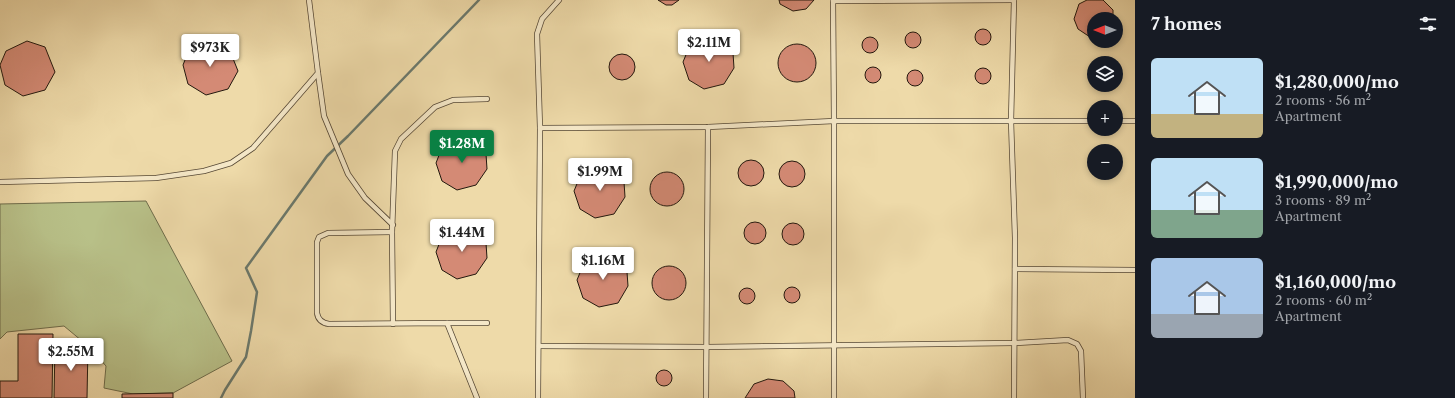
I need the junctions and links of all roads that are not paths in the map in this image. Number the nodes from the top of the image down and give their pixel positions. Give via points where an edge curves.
1 (309, 0) edge
2 (559, 0) edge
3 (833, 0) edge
4 (1014, 0) edge
5 (318, 73) junction
6 (487, 99) dead end
7 (834, 121) junction
8 (1011, 121) junction
9 (1087, 121) edge
10 (1123, 121) edge
11 (1135, 121) edge
12 (708, 127) junction
13 (540, 128) junction
14 (0, 182) edge
15 (393, 224) junction
16 (392, 232) junction
17 (1015, 269) junction
18 (1135, 270) edge
19 (487, 322) dead end
20 (447, 323) junction
21 (393, 324) junction
22 (1014, 343) junction
23 (834, 345) junction
24 (539, 346) junction
25 (707, 347) junction
26 (477, 398) edge
27 (538, 398) edge
28 (706, 398) edge
29 (834, 398) edge
30 (1014, 398) edge
31 (1083, 398) edge

1 - 5 lane
2 - 13 lane via 542,19 538,34
3 - 4 lane
3 - 7 lane
4 - 8 lane
5 - 14 lane via 252,148 231,163 204,171 156,178
5 - 15 lane via 324,116 348,174 365,198
6 - 15 lane via 453,100 435,107 401,139 394,159
7 - 8 lane
7 - 12 lane
7 - 23 lane
8 - 9 lane
8 - 17 lane
10 - 11 lane
12 - 13 lane
12 - 25 lane
13 - 24 lane
15 - 16 lane
16 - 21 lane
16 - 21 lane via 328,233 320,237 317,242 317,313 319,320 325,324
17 - 18 lane
17 - 22 lane
19 - 20 lane
20 - 21 lane
20 - 26 lane
22 - 23 lane
22 - 30 lane
22 - 31 lane via 1068,340 1077,344 1081,351
23 - 25 lane
23 - 29 lane
24 - 25 lane
24 - 27 lane
25 - 28 lane

